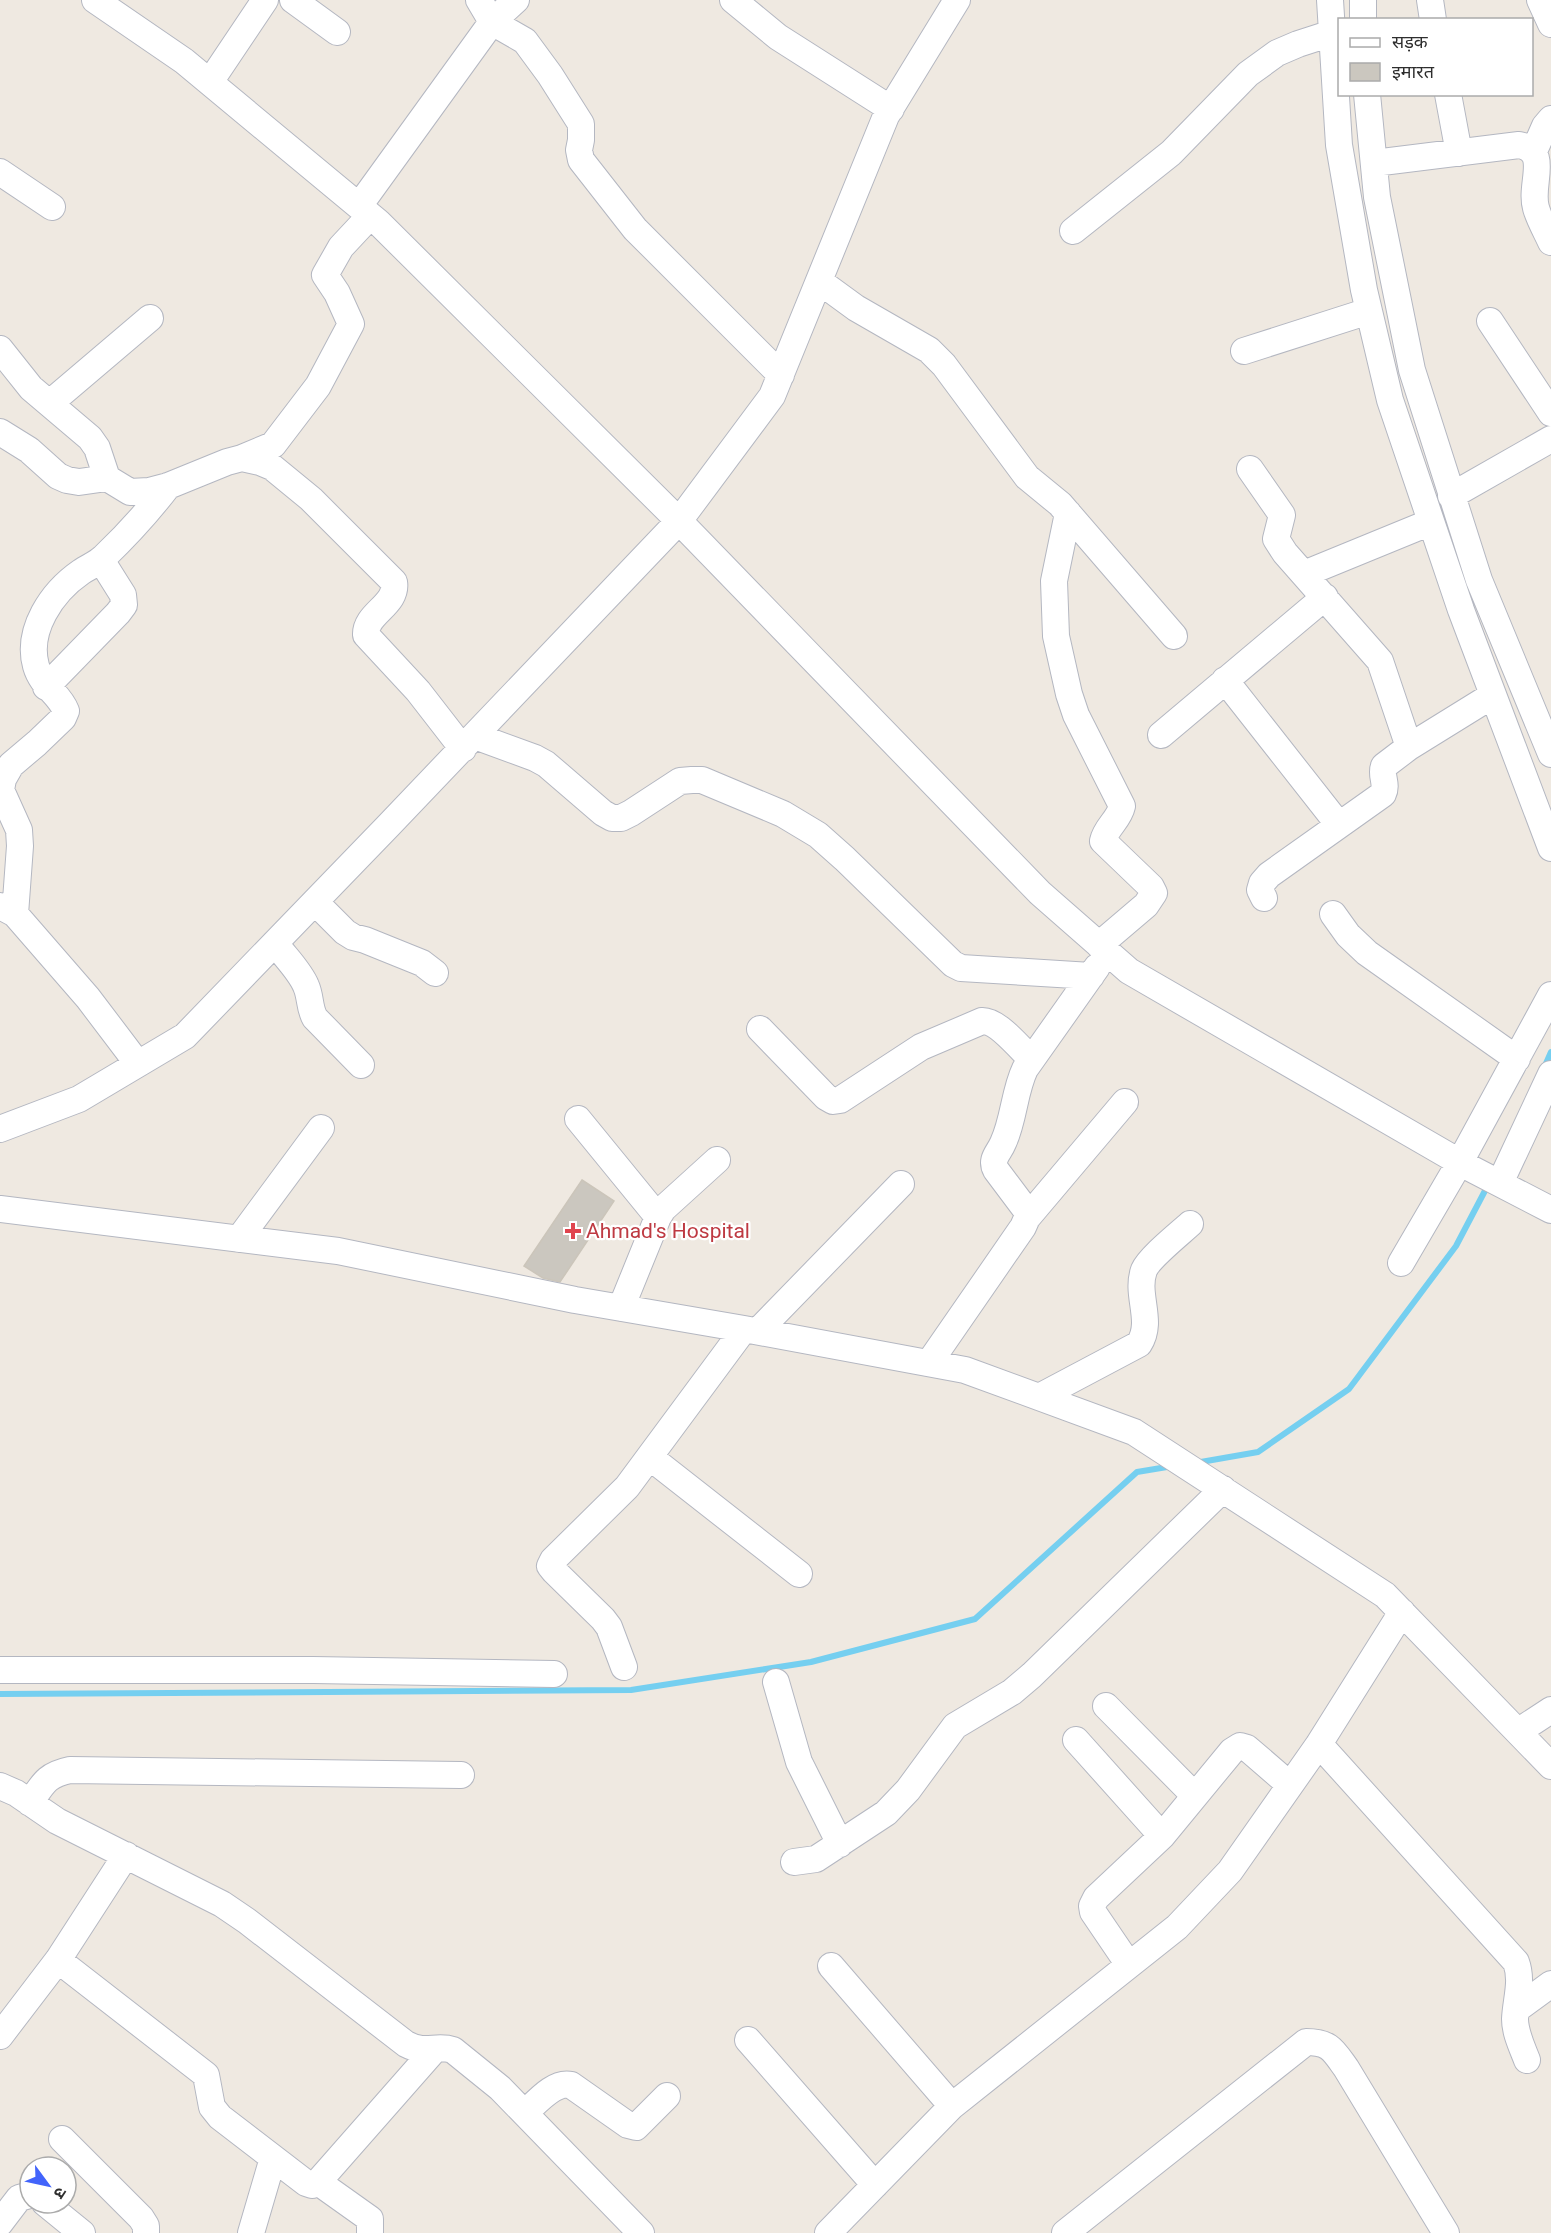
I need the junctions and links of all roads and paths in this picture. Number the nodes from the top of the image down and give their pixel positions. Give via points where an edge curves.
1 (95, 0) edge
2 (265, 0) edge
3 (293, 0) edge
4 (478, 0) edge
5 (516, 0) edge
6 (733, 0) edge
7 (957, 0) edge
8 (1330, 0) edge
9 (1363, 0) edge
10 (1430, 0) edge
11 (1540, 0) edge
12 (1363, 18) edge
13 (1433, 18) edge
14 (492, 22) junction
15 (1551, 24) edge
16 (337, 32) dead end
17 (1332, 33) junction
18 (210, 82) junction
19 (1367, 96) edge
20 (1448, 96) edge
21 (891, 109) junction
22 (1551, 119) edge
23 (1534, 151) junction
24 (1459, 153) junction
25 (1374, 163) junction
26 (0, 172) edge
27 (52, 207) dead end
28 (364, 211) junction
29 (1073, 231) dead end
30 (1551, 242) edge
31 (819, 281) junction
32 (1369, 312) junction
33 (150, 318) dead end
34 (1490, 321) dead end
35 (0, 349) edge
36 (1244, 351) dead end
37 (781, 375) junction
38 (50, 403) junction
39 (1551, 413) edge
40 (0, 432) edge
41 (1551, 439) edge
42 (242, 458) junction
43 (1250, 470) dead end
44 (107, 478) junction
45 (168, 486) junction
46 (1451, 496) junction
47 (1068, 513) junction
48 (679, 521) junction
49 (1431, 522) junction
50 (101, 560) junction
51 (1304, 574) junction
52 (1325, 597) junction
53 (1174, 636) dead end
54 (1225, 680) junction
55 (46, 687) junction
56 (1493, 695) junction
57 (1545, 721) edge
58 (1161, 735) dead end
59 (469, 742) junction
60 (1408, 747) junction
61 (1551, 754) edge
62 (1339, 825) junction
63 (1551, 848) edge
64 (1264, 898) dead end
65 (315, 902) junction
66 (8, 910) edge
67 (1333, 914) dead end
68 (275, 943) junction
69 (1104, 949) junction
70 (435, 973) dead end
71 (1091, 976) junction
72 (1551, 995) edge
73 (760, 1029) dead end
74 (1031, 1059) junction
75 (1516, 1059) junction
76 (138, 1064) junction
77 (361, 1065) dead end
78 (1551, 1074) edge
79 (1125, 1102) dead end
80 (578, 1119) dead end
81 (321, 1128) dead end
82 (0, 1129) edge
83 (717, 1161) dead end
84 (1464, 1165) junction
85 (1497, 1182) junction
86 (901, 1184) dead end
87 (0, 1209) edge
88 (1551, 1210) edge
89 (658, 1217) junction
90 (1027, 1218) junction
91 (1190, 1224) dead end
92 (239, 1239) junction
93 (1401, 1263) dead end
94 (621, 1308) junction
95 (751, 1330) junction
96 (929, 1364) junction
97 (1039, 1397) junction
98 (651, 1458) junction
99 (1215, 1484) junction
100 (799, 1574) dead end
101 (1402, 1612) junction
102 (624, 1667) dead end
103 (0, 1670) edge
104 (554, 1674) dead end
105 (776, 1682) dead end
106 (1106, 1706) dead end
107 (1551, 1710) edge
108 (1519, 1731) junction
109 (1076, 1740) dead end
110 (1319, 1744) junction
111 (1551, 1766) edge
112 (461, 1775) dead end
113 (1290, 1785) junction
114 (0, 1786) edge
115 (1195, 1796) junction
116 (30, 1803) junction
117 (1162, 1836) junction
118 (840, 1844) junction
119 (126, 1855) junction
120 (794, 1862) dead end
121 (58, 1960) junction
122 (1129, 1965) junction
123 (831, 1966) dead end
124 (1551, 1984) edge
125 (1517, 2009) junction
126 (0, 2036) edge
127 (748, 2040) dead end
128 (435, 2049) junction
129 (1527, 2060) dead end
130 (667, 2096) dead end
131 (952, 2106) junction
132 (525, 2113) junction
133 (62, 2139) dead end
134 (273, 2158) junction
135 (318, 2182) junction
136 (875, 2185) junction
137 (18, 2200) edge
138 (60, 2215) edge
139 (0, 2223) edge
140 (82, 2233) edge
141 (146, 2233) edge
142 (251, 2233) edge
143 (370, 2233) edge
144 (641, 2233) edge
145 (828, 2233) edge
146 (1065, 2233) edge
147 (1446, 2233) edge

1 - 18 street
2 - 18 street
3 - 16 street
4 - 14 street
5 - 14 street
6 - 21 street via 778,37
7 - 21 street
8 - 17 street
9 - 12 street
10 - 13 street
11 - 15 street
14 - 28 street
14 - 37 street via 525,40 550,75 580,124 582,160 635,229
17 - 29 street via 1277,53 1248,74 1171,153
17 - 32 street via 1339,145
18 - 28 street
19 - 25 street
20 - 24 street
21 - 31 street
22 - 23 street
23 - 24 street via 1519,145
23 - 30 street via 1539,162 1535,207
24 - 25 street
25 - 46 street via 1377,197 1409,357
26 - 27 street
28 - 42 street via 325,275 351,324 318,386 273,445
28 - 48 street
31 - 37 street
31 - 47 street via 856,308 929,350 1027,477
32 - 36 street
32 - 49 street via 1390,400
33 - 38 street
34 - 39 street
35 - 38 street via 31,388
37 - 48 street via 772,396
38 - 44 street via 90,438
40 - 44 street via 67,480
41 - 46 street
42 - 45 street
42 - 59 street via 272,467 390,576 395,590 369,623 366,634
43 - 51 street via 1282,515 1276,539
44 - 45 street via 130,492
45 - 50 street
46 - 57 street via 1479,580
47 - 53 street
47 - 69 street via 1054,581 1056,636 1076,715 1122,806 1102,841 1154,893
48 - 59 street
48 - 69 street via 1040,893
49 - 51 street
49 - 56 street
50 - 55 street via 61,588 37,628 35,664
50 - 55 street via 123,595 124,605
51 - 52 street
52 - 54 street
52 - 60 street via 1380,660
54 - 58 street
54 - 62 street
55 - 66 street via 63,703 63,718 11,765 1,790 19,830 20,846
56 - 60 street
56 - 63 street
57 - 61 street
59 - 65 street
59 - 71 street via 535,758 612,818 631,813 680,782 702,780 783,813 818,835 953,964 977,971
60 - 62 street via 1384,766 1383,794
62 - 64 street via 1269,875 1260,890
65 - 68 street
65 - 70 street via 353,938 422,963
66 - 76 street via 88,998
67 - 75 street via 1367,953
68 - 76 street via 185,1036
68 - 77 street via 306,984 315,1018
69 - 71 street
69 - 84 street via 1129,971
71 - 74 street
72 - 75 street
73 - 74 street via 833,1101 921,1047 982,1021 995,1025
74 - 90 street via 1020,1079 1004,1142 993,1165 1026,1210
75 - 84 street
76 - 82 street via 79,1100
78 - 85 street
79 - 90 street
80 - 89 street
81 - 92 street
83 - 89 street
84 - 85 street
84 - 93 street
85 - 88 street
86 - 95 street
87 - 92 street
89 - 94 street
90 - 96 street
91 - 97 street via 1144,1270 1146,1327 1139,1344
92 - 94 street via 338,1251
94 - 95 street
95 - 96 street
95 - 98 street
96 - 97 street via 965,1370
97 - 99 street via 1134,1432
98 - 100 street
98 - 102 street via 550,1566 603,1618
99 - 101 street via 1385,1595
99 - 118 street via 1032,1676 955,1726 895,1805
101 - 108 street
101 - 110 street
103 - 104 street
105 - 118 street via 799,1762
106 - 115 street
107 - 108 street
108 - 111 street
109 - 117 street
110 - 113 street
110 - 125 street via 1516,1962 1520,1972
112 - 116 street via 70,1770 46,1780
113 - 115 street via 1240,1746
113 - 122 street via 1230,1870 1177,1927
114 - 116 street
115 - 117 street
116 - 119 street
117 - 122 street via 1092,1906
118 - 120 street via 816,1859
119 - 121 street
119 - 128 street via 222,1904 406,2044 416,2050
121 - 126 street
121 - 134 street via 206,2075 212,2107
122 - 131 street
123 - 131 street
124 - 125 street
125 - 129 street via 1516,2031
127 - 136 street
128 - 132 street via 453,2050
128 - 135 street
130 - 132 street via 636,2127 564,2083
131 - 136 street
132 - 144 street
133 - 141 street via 141,2218
134 - 135 street via 306,2183
134 - 142 street
135 - 143 street via 370,2219
136 - 145 street
137 - 139 street
138 - 140 street
146 - 147 street via 1306,2042 1320,2042 1331,2048 1346,2068

